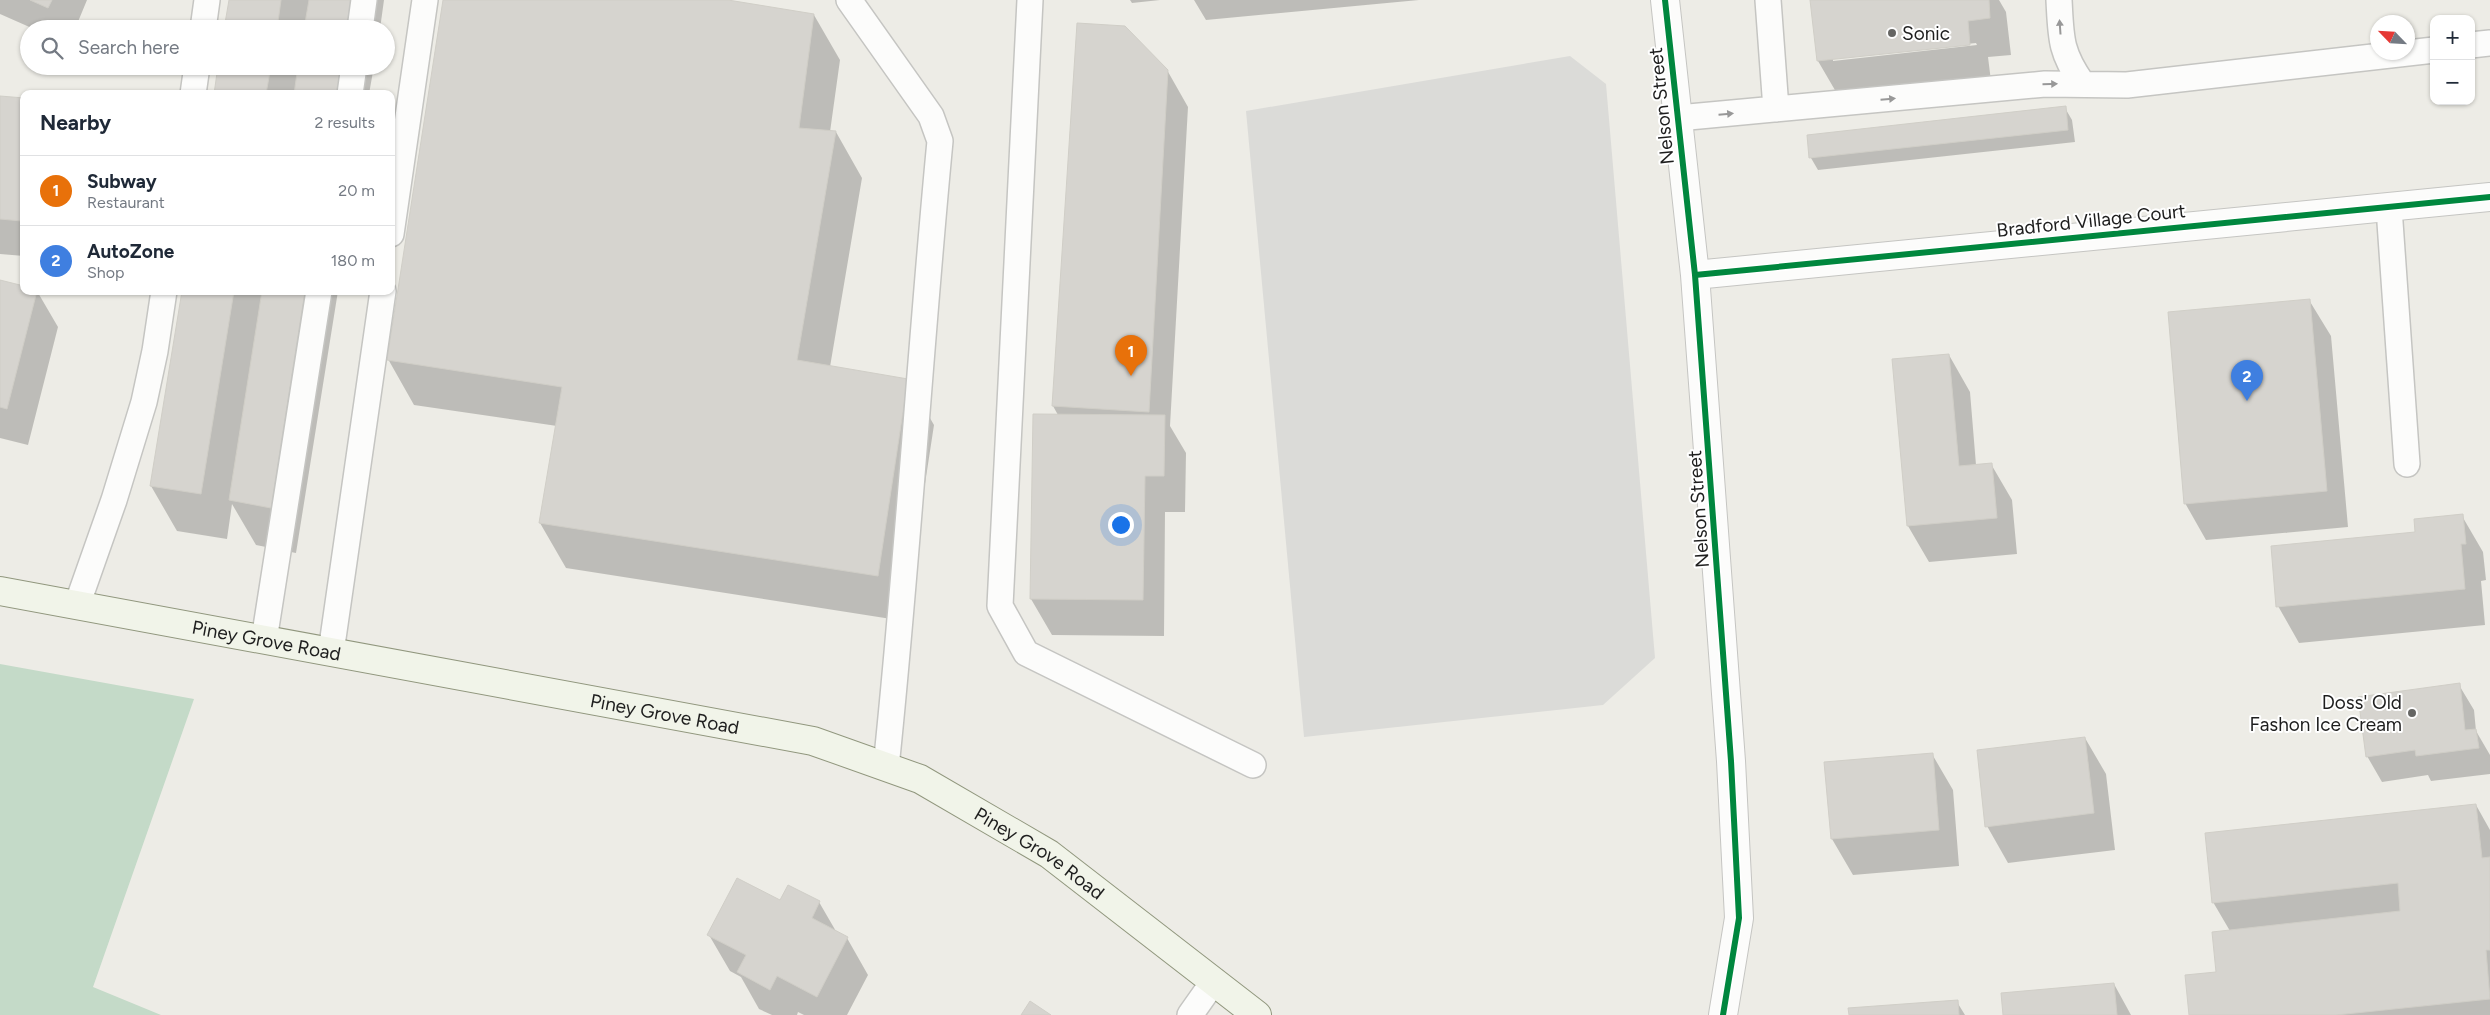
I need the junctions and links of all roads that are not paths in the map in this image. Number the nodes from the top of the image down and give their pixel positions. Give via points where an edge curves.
1 (207, 0) edge
2 (364, 0) edge
3 (426, 0) edge
4 (849, 0) edge
5 (1030, 0) edge
6 (1665, 0) edge
7 (1768, 0) edge
8 (2059, 0) edge
9 (204, 20) edge
10 (361, 20) edge
11 (2490, 43) edge
12 (2475, 45) edge
13 (2430, 50) edge
14 (196, 75) edge
15 (353, 75) edge
16 (2082, 83) junction
17 (194, 90) edge
18 (351, 90) edge
19 (1776, 109) junction
20 (1678, 118) junction
21 (2490, 197) edge
22 (395, 207) edge
23 (2389, 208) junction
24 (1695, 275) junction
25 (163, 295) edge
26 (318, 295) edge
27 (382, 295) edge
28 (2407, 464) dead end
29 (0, 591) edge
30 (77, 605) junction
31 (264, 640) junction
32 (331, 652) junction
33 (1253, 765) dead end
34 (886, 767) junction
35 (1214, 981) junction
36 (1190, 1015) edge
37 (1257, 1015) edge
38 (1723, 1015) edge

1 - 9 lane
2 - 10 lane
3 - 22 lane
4 - 34 lane via 932,116 940,141
5 - 33 lane via 1000,606 1026,653
6 - 20 street, Nelson Street
7 - 19 lane
16 -> 8 lane via 2062,46
11 - 12 lane
13 - 16 lane via 2127,84
14 - 17 lane
15 - 18 lane
19 -> 16 lane
20 -> 19 lane
20 - 24 street, Nelson Street
21 - 23 street, Bradford Village Court
23 - 24 street, Bradford Village Court
23 - 28 lane
24 - 38 street, Nelson Street via 1740,918
25 - 30 lane via 144,402
26 - 31 lane
27 - 32 lane
29 - 30 main road, Piney Grove Road
30 - 31 main road, Piney Grove Road
31 - 32 main road, Piney Grove Road
32 - 34 main road, Piney Grove Road via 813,741
34 - 35 main road, Piney Grove Road via 920,779 1049,854
35 - 36 lane
35 - 37 main road, Piney Grove Road

